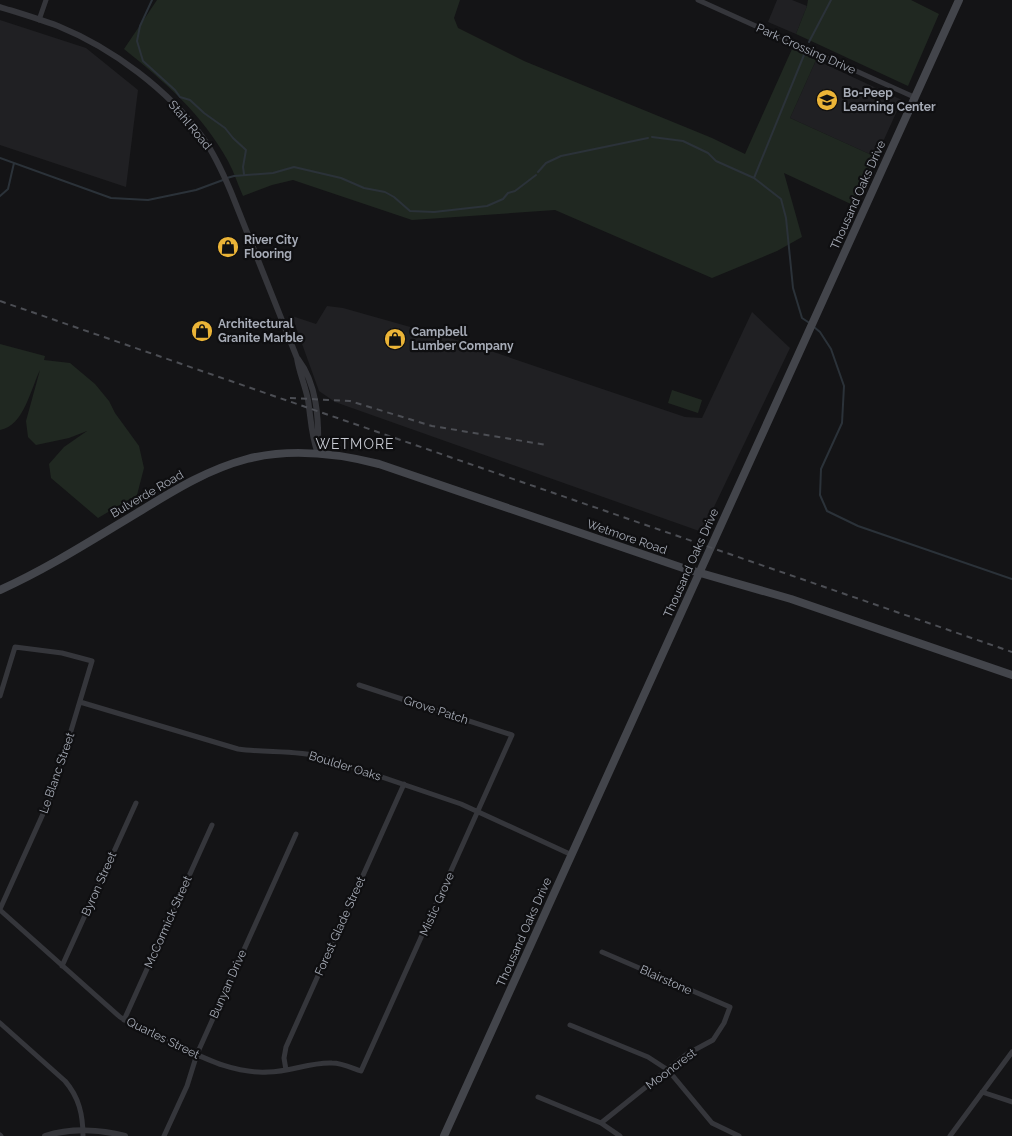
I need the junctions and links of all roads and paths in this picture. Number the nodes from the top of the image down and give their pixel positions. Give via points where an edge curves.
1 (46, 0) edge
2 (698, 0) edge
3 (959, 0) edge
4 (0, 7) edge
5 (40, 20) junction
6 (914, 97) junction
7 (318, 454) junction
8 (699, 573) junction
9 (0, 590) edge
10 (1012, 675) edge
11 (360, 685) dead end
12 (0, 696) edge
13 (80, 702) junction
14 (512, 735) joint
15 (404, 784) junction
16 (136, 803) dead end
17 (478, 812) junction
18 (212, 825) dead end
19 (296, 834) dead end
20 (572, 855) junction
21 (0, 910) edge
22 (602, 952) dead end
23 (62, 966) junction
24 (730, 1008) joint
25 (124, 1020) junction
26 (0, 1023) edge
27 (570, 1025) dead end
28 (1012, 1052) edge
29 (197, 1054) junction
30 (286, 1070) junction
31 (668, 1070) junction
32 (361, 1071) joint
33 (982, 1092) junction
34 (538, 1098) dead end
35 (1012, 1102) edge
36 (601, 1123) junction
37 (83, 1133) edge
38 (45, 1136) edge
39 (125, 1136) edge
40 (164, 1136) edge
41 (444, 1136) edge
42 (620, 1136) edge
43 (739, 1136) edge
44 (950, 1136) edge

1 - 5 street
2 - 6 street, Park Crossing Drive
3 - 6 main road, Thousand Oaks Drive
4 - 5 street, Stahl Road
5 - 7 street, Stahl Road via 89,41 142,76 191,123 211,149 297,358 306,370 315,399
6 - 8 main road, Thousand Oaks Drive
7 - 8 main road, Wetmore Road via 379,464
7 - 9 main road, Bulverde Road via 265,456 206,473 42,570
8 - 10 main road, Wetmore Road via 791,599
8 - 20 main road, Thousand Oaks Drive
11 - 14 street, Grove Patch
12 - 13 street, Le Blanc Street via 15,647 62,653 92,661
13 - 15 street, Boulder Oaks via 224,746 259,752 311,754
13 - 21 street, Le Blanc Street via 52,794
14 - 17 street, Mistic Grove
15 - 17 street, Boulder Oaks
15 - 30 street, Forest Glade Street via 286,1047
16 - 23 street, Byron Street
17 - 20 street, Boulder Oaks
17 - 32 street, Mistic Grove
18 - 25 street, McCormick Street
19 - 29 street, Bunyan Drive
20 - 41 main road, Thousand Oaks Drive
21 - 23 street, Quarles Street
22 - 24 street, Blairstone
23 - 25 street, Quarles Street
24 - 31 street, Mooncrest via 713,1040
25 - 29 street, Quarles Street
26 - 37 street via 69,1086 81,1108
27 - 31 street via 648,1058
28 - 33 street
29 - 30 street, Quarles Street via 240,1070
29 - 40 street, Bunyan Drive via 187,1086
30 - 32 street, Quarles Street via 332,1063
31 - 36 street, Mooncrest
31 - 43 street via 706,1118
33 - 35 street
33 - 44 street
34 - 36 street
36 - 42 street
37 - 38 street via 70,1131
37 - 39 street

